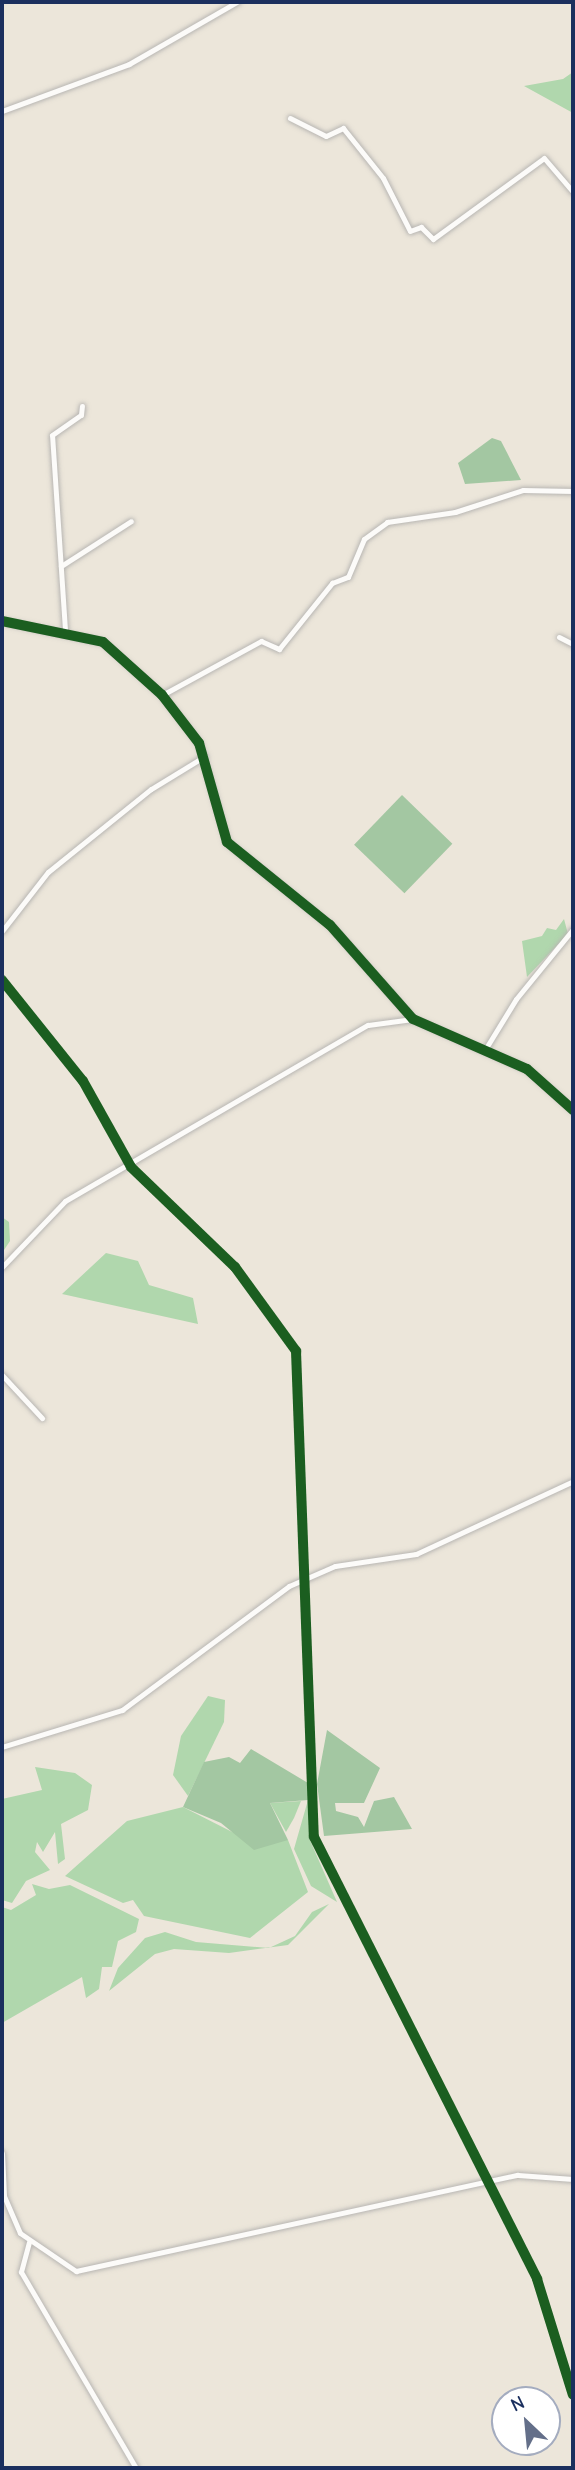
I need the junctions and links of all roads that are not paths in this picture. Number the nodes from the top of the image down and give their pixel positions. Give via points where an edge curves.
1 (237, 2) edge
2 (2, 111) edge
3 (290, 118) dead end
4 (573, 192) edge
5 (82, 406) dead end
6 (573, 491) edge
7 (131, 521) dead end
8 (61, 566) junction
9 (2, 621) edge
10 (65, 630) junction
11 (559, 637) dead end
12 (573, 644) edge
13 (162, 695) junction
14 (205, 756) junction
15 (573, 929) edge
16 (2, 931) edge
17 (413, 1019) junction
18 (486, 1048) junction
19 (573, 1110) edge
20 (2, 1267) edge
21 (2, 1375) edge
22 (42, 1418) dead end
23 (573, 1481) edge
24 (2, 1746) edge
25 (2, 2153) edge
26 (573, 2179) edge
27 (29, 2242) junction
28 (136, 2468) edge

1 - 2 street via 129,64
3 - 4 street via 326,136 343,128 383,178 410,231 421,227 433,239 544,158
5 - 8 street via 81,415 52,435
6 - 13 street via 510,492 455,512 387,522 364,539 348,577 332,583 279,649 261,641
7 - 8 street
8 - 10 street
9 - 10 street
10 - 13 street via 103,642
11 - 12 street
13 - 14 street
14 - 16 street via 151,789 48,872
14 - 17 street via 227,842 330,925
15 - 18 street via 516,999
17 - 18 street
17 - 20 street via 368,1025 65,1201
18 - 19 street via 527,1069
21 - 22 street
23 - 24 street via 416,1554 335,1566 296,1582 122,1710
25 - 27 street via 4,2196
26 - 27 street via 518,2175 81,2271 42,2242
27 - 28 street via 21,2272

